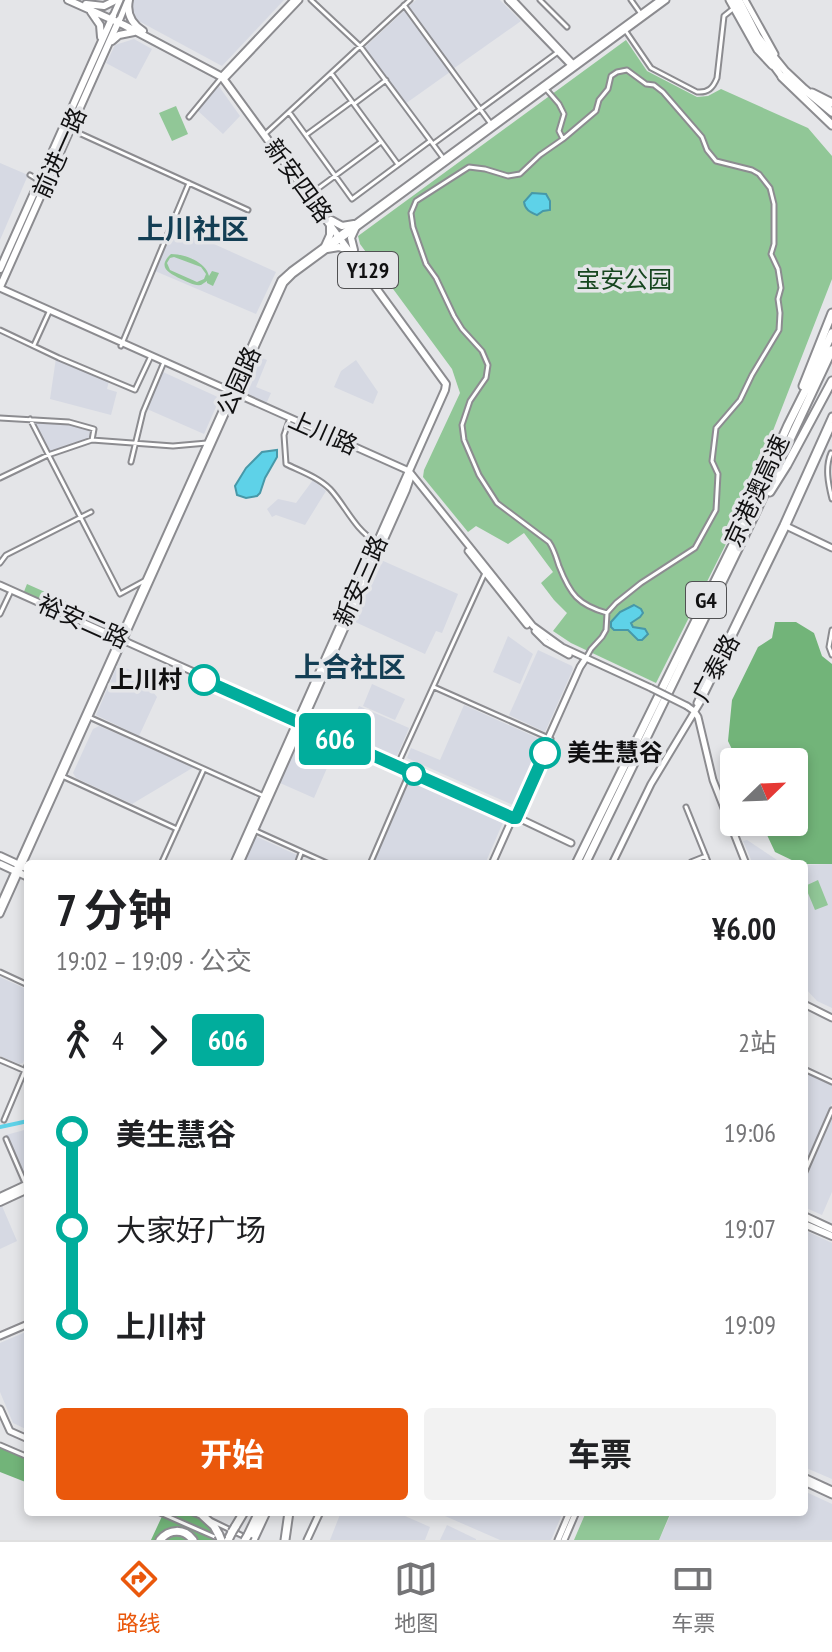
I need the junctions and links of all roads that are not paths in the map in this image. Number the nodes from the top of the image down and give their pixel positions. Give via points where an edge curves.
1 (68, 0) edge
2 (77, 0) edge
3 (118, 0) edge
4 (129, 0) edge
5 (296, 0) edge
6 (311, 0) edge
7 (410, 0) edge
8 (510, 0) edge
9 (540, 0) edge
10 (631, 0) edge
11 (660, 0) edge
12 (666, 0) edge
13 (729, 0) edge
14 (744, 0) edge
15 (404, 5) junction
16 (86, 6) junction
17 (734, 8) junction
18 (641, 14) junction
19 (116, 19) junction
20 (567, 27) dead end
21 (624, 29) junction
22 (142, 33) junction
23 (756, 38) junction
24 (360, 46) junction
25 (103, 47) junction
26 (558, 52) junction
27 (574, 65) junction
28 (777, 65) junction
29 (331, 73) junction
30 (785, 75) junction
31 (224, 76) junction
32 (386, 80) junction
33 (546, 89) junction
34 (804, 89) junction
35 (353, 103) junction
36 (832, 103) edge
37 (480, 109) junction
38 (289, 112) junction
39 (832, 112) edge
40 (189, 117) dead end
41 (832, 123) edge
42 (491, 124) junction
43 (70, 129) junction
44 (266, 134) junction
45 (306, 135) junction
46 (563, 139) junction
47 (381, 142) junction
48 (431, 143) junction
49 (444, 160) junction
50 (398, 165) junction
51 (30, 175) dead end
52 (335, 176) junction
53 (40, 181) junction
54 (189, 183) junction
55 (312, 193) junction
56 (248, 210) dead end
57 (330, 221) junction
58 (355, 226) junction
59 (341, 236) junction
60 (326, 247) junction
61 (352, 251) junction
62 (0, 269) edge
63 (0, 289) edge
64 (49, 312) junction
65 (832, 313) edge
66 (0, 330) edge
67 (832, 333) edge
68 (34, 345) junction
69 (122, 345) junction
70 (832, 350) edge
71 (150, 357) junction
72 (164, 364) junction
73 (832, 381) edge
74 (231, 394) junction
75 (832, 416) edge
76 (0, 418) edge
77 (30, 419) junction
78 (290, 420) junction
79 (788, 425) junction
80 (832, 425) edge
81 (92, 440) junction
82 (207, 443) junction
83 (134, 444) junction
84 (197, 445) junction
85 (203, 451) junction
86 (831, 453) edge
87 (48, 455) junction
88 (131, 462) dead end
89 (409, 474) junction
90 (0, 478) edge
91 (832, 499) edge
92 (91, 512) dead end
93 (755, 514) junction
94 (80, 517) junction
95 (785, 526) junction
96 (373, 540) junction
97 (832, 548) edge
98 (0, 563) edge
99 (486, 571) junction
100 (146, 580) junction
101 (0, 587) edge
102 (10, 593) junction
103 (607, 613) junction
104 (0, 614) edge
105 (832, 630) edge
106 (121, 641) junction
107 (832, 655) edge
108 (586, 658) junction
109 (434, 687) junction
110 (694, 711) junction
111 (87, 716) junction
112 (300, 721) junction
113 (550, 738) junction
114 (398, 765) junction
115 (204, 769) junction
116 (411, 771) junction
117 (60, 775) junction
118 (264, 796) junction
119 (686, 807) dead end
120 (514, 817) junction
121 (177, 829) junction
122 (254, 830) junction
123 (571, 843) dead end
124 (302, 852) junction
125 (0, 856) edge
126 (706, 856) junction
127 (163, 860) edge
128 (238, 860) edge
129 (238, 860) edge
130 (299, 860) edge
131 (320, 860) edge
132 (372, 860) edge
133 (496, 860) edge
134 (578, 860) edge
135 (587, 860) edge
136 (614, 860) edge
137 (696, 860) edge
138 (708, 860) edge
139 (744, 860) edge
140 (0, 864) edge
141 (20, 869) edge
142 (0, 905) edge
143 (0, 914) edge
144 (0, 972) edge
145 (24, 983) edge
146 (808, 1006) edge
147 (832, 1018) edge
148 (0, 1060) edge
149 (24, 1070) edge
150 (808, 1071) edge
151 (24, 1075) edge
152 (832, 1082) edge
153 (832, 1110) edge
154 (4, 1120) dead end
155 (6, 1139) dead end
156 (808, 1165) edge
157 (24, 1179) edge
158 (24, 1187) edge
159 (0, 1199) edge
160 (808, 1218) edge
161 (808, 1226) edge
162 (832, 1229) edge
163 (832, 1236) edge
164 (24, 1326) edge
165 (0, 1336) edge
166 (0, 1409) edge
167 (24, 1437) edge
168 (0, 1445) edge
169 (24, 1455) edge
170 (808, 1482) edge
171 (832, 1492) edge
172 (169, 1516) edge
173 (206, 1516) edge
174 (208, 1516) edge
175 (241, 1516) edge
176 (258, 1516) edge
177 (264, 1516) edge
178 (288, 1516) edge
179 (320, 1516) edge
180 (571, 1516) edge
181 (572, 1516) edge
182 (226, 1536) edge
183 (250, 1539) edge
184 (310, 1539) edge
185 (160, 1540) edge
186 (193, 1540) edge
187 (285, 1540) edge
188 (558, 1540) edge
189 (564, 1540) edge

1 - 16 main road, 新安四路 / Y129
2 - 16 main road, 新安四路 / Y129
3 - 16 main road
3 - 19 main road
4 - 19 main road
4 - 22 main road via 130,16
5 - 31 main road
6 - 24 street
7 - 15 street
8 - 26 main road
8 - 27 main road
9 - 20 street
10 - 18 street
11 - 18 main road, 公园路
12 - 21 main road, 公园路
13 - 17 main road
13 - 23 main road
14 - 23 main road
14 - 28 main road
15 - 24 street
15 - 37 street
16 - 19 main road, 新安四路 / Y129
16 - 25 main road via 100,25
17 - 21 street via 724,16 717,78 703,93 651,68
17 - 28 main road via 757,50
18 - 21 main road, 公园路
19 - 22 main road, 新安四路 / Y129
19 - 25 main road, 前进一路
21 - 27 main road, 公园路
22 - 25 main road via 127,32
22 - 31 main road, 新安四路 / Y129
23 - 28 main road
24 - 29 street
24 - 32 street
25 - 43 main road, 前进一路
25 - 53 main road, 前进一路
26 - 27 main road
26 - 37 street
27 - 33 main road, 公园路
27 - 42 main road, 公园路
28 - 30 main road
29 - 35 street
29 - 38 street
30 - 34 highway
30 - 41 highway
31 - 40 street
31 - 44 main road, 新安四路 / Y129
32 - 35 street
32 - 48 street
33 - 46 street via 562,109
33 - 49 main road, 公园路
34 - 36 highway
34 - 39 highway
35 - 45 street
35 - 47 street
37 - 42 street
37 - 48 street
38 - 44 street
38 - 45 street
42 - 49 main road, 公园路
43 - 54 street
43 - 63 main road, 前进一路
44 - 55 main road, 新安四路 / Y129
44 - 57 main road, 新安四路 / Y129
45 - 52 street
46 - 103 street via 516,176 464,169 416,201 411,213 426,264 488,365 462,425 479,475 497,503 553,547 574,594 590,608
46 - 103 street via 596,111 611,76 627,70 663,92 716,161 759,174 774,197 771,254 781,288 780,324 740,400 716,428 714,514 695,548
47 - 50 street
47 - 52 street
48 - 49 street
48 - 50 street
49 - 58 main road, 公园路
50 - 52 street via 352,199
51 - 53 street
52 - 55 street
53 - 62 main road, 前进一路
54 - 56 street
54 - 69 street
55 - 57 main road, 新安四路 / Y129
57 - 58 main road
57 - 59 main road, 新安四路 / Y129
57 - 60 main road
58 - 59 main road, 公园路
58 - 61 main road
59 - 60 main road, 公园路
59 - 61 main road, 新安四路 / Y129
60 - 61 main road
60 - 74 main road, 公园路 via 279,284
61 - 89 main road, 新安四路 / Y129 via 449,382
63 - 64 main road, 上川路
64 - 68 street
64 - 69 main road, 上川路
65 - 79 highway
66 - 68 street
67 - 79 highway, 京港澳高速 / G4
68 - 71 street via 135,390
69 - 71 main road, 上川路
70 - 93 highway, 京港澳高速 / G4
71 - 72 main road, 上川路
72 - 74 main road, 上川路
72 - 83 street
73 - 93 highway
74 - 78 main road, 上川路
74 - 82 main road, 公园路
74 - 106 main road, 公园路
75 - 95 main road, 广泰路
76 - 77 street
77 - 81 street via 94,429
77 - 87 street
78 - 89 main road, 上川路
78 - 96 street via 284,435 286,464 324,483
79 - 134 highway, 京港澳高速 / G4
80 - 95 main road, 广泰路
81 - 83 street
81 - 87 street
82 - 84 street
82 - 85 main road, 公园路
83 - 84 street
83 - 88 street
84 - 85 street
85 - 100 main road, 公园路
86 - 91 street via 827,474
87 - 90 street
87 - 94 street
89 - 96 main road, 新安三路 / Y129
89 - 99 main road, 上川路
89 - 112 main road, 新安三路
92 - 94 street
93 - 135 highway, 京港澳高速 / G4
94 - 98 street
94 - 100 street via 120,594
95 - 97 main road
95 - 110 main road, 广泰路
96 - 112 main road, 新安三路 / Y129
99 - 108 main road, 上川路 via 533,626
99 - 109 street
100 - 106 main road, 公园路
101 - 102 main road, 裕安二路
101 - 106 main road, 裕安二路
102 - 104 street
102 - 106 main road, 裕安二路
103 - 108 street via 606,630
105 - 107 street
106 - 111 main road, 公园路
106 - 112 main road, 裕安二路
108 - 110 main road, 上川路, bridge
108 - 113 main road
109 - 113 street
109 - 114 street
110 - 136 main road, 广泰路
110 - 139 main road via 713,780
111 - 115 street
111 - 117 main road, 公园路
112 - 114 main road, 裕安二路
112 - 118 main road, 新安三路
112 - 122 main road, 新安三路
113 - 120 main road
114 - 116 main road, 裕安二路
115 - 118 street
115 - 121 street
116 - 120 main road, 裕安二路
116 - 132 street
117 - 121 street
117 - 141 main road, 公园路
118 - 128 main road, 新安三路
119 - 126 street
120 - 123 main road, 裕安二路
120 - 133 main road
121 - 127 street
122 - 124 street
122 - 129 main road, 新安三路
124 - 130 street
124 - 131 street
125 - 141 main road
126 - 137 street
126 - 138 street
140 - 141 main road
141 - 142 main road, 公园路
141 - 143 main road, 公园路
144 - 145 street
146 - 147 main road
148 - 149 street
150 - 152 street
151 - 154 street
153 - 156 street
155 - 157 street
158 - 159 main road
160 - 162 main road
161 - 163 main road
164 - 165 main road
166 - 167 main road via 10,1431
168 - 169 street
170 - 171 main road
172 - 182 street
173 - 182 highway
174 - 183 street
175 - 182 highway
176 - 183 highway
177 - 183 highway
178 - 187 highway
179 - 184 main road
180 - 188 main road
181 - 189 main road
185 - 186 highway via 181,1531

